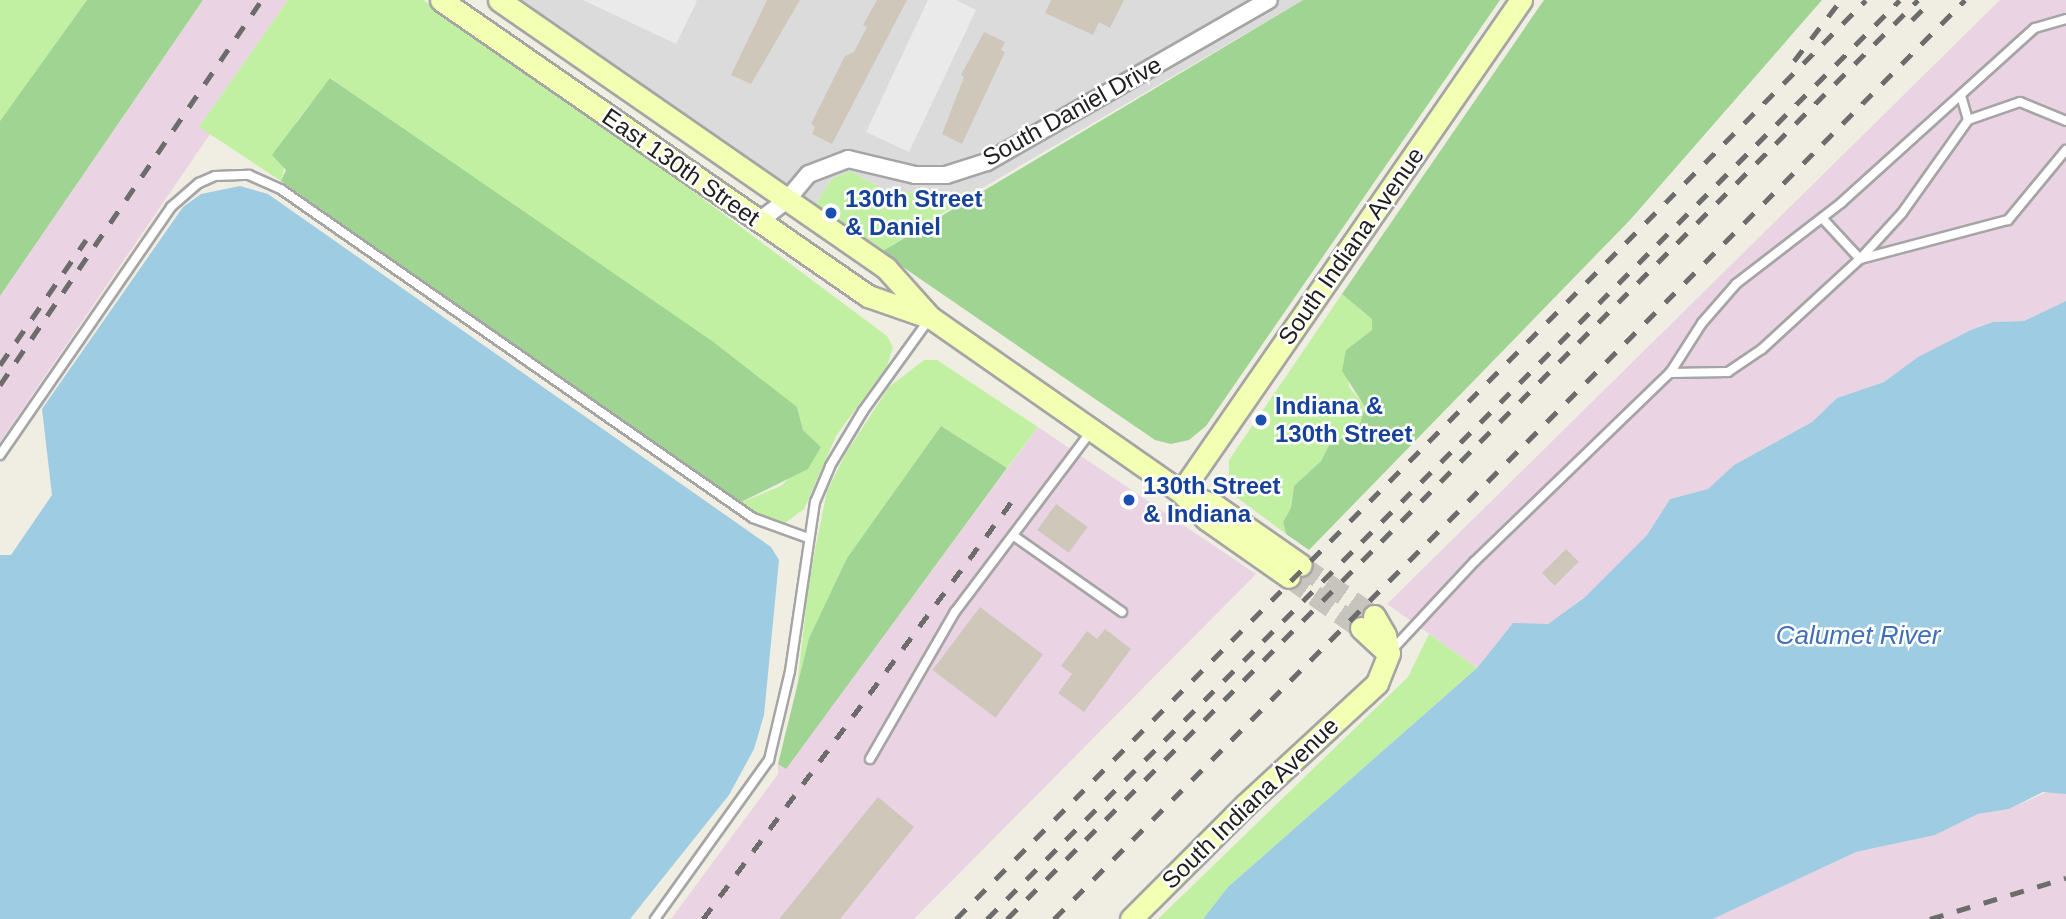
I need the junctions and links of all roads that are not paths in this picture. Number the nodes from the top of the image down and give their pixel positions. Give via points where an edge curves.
1 (441, 0) edge
2 (499, 0) edge
3 (1269, 0) edge
4 (1521, 0) edge
5 (2066, 19) edge
6 (1961, 95) junction
7 (1968, 120) junction
8 (2066, 121) edge
9 (2066, 150) edge
10 (786, 201) junction
11 (1822, 218) junction
12 (759, 221) junction
13 (1860, 259) junction
14 (930, 317) junction
15 (1670, 373) junction
16 (1092, 430) junction
17 (0, 455) edge
18 (1181, 492) junction
19 (1014, 536) junction
20 (808, 538) junction
21 (1295, 571) tunnel mouth
22 (1122, 612) dead end
23 (1367, 622) tunnel mouth
24 (1389, 653) junction
25 (870, 759) dead end
26 (654, 919) edge
27 (1132, 919) edge

1 - 12 main road, East 130th Street
2 - 10 main road, East 130th Street
3 - 10 street, South Daniel Drive via 987,162 946,175 915,175 848,159 809,174
4 - 18 main road, South Indiana Avenue
5 - 6 lane via 2035,28
6 - 7 lane
6 - 11 lane
7 - 8 lane via 2020,102
7 - 13 lane via 1902,213
9 - 13 lane via 2008,220
10 - 12 street, South Daniel Drive
10 - 14 main road, East 130th Street via 886,268
11 - 13 lane
11 - 15 lane via 1736,284 1702,323
12 - 14 main road, East 130th Street via 868,296
13 - 15 lane via 1762,349 1728,372
14 - 16 main road, East 130th Street
14 - 20 lane via 830,466 815,502
15 - 24 lane via 1475,561
16 - 18 main road, East 130th Street
16 - 19 lane
17 - 20 lane via 171,207 215,176 249,175 282,190 753,518
18 - 21 main road, East 130th Street via 1216,506
19 - 22 lane
19 - 25 lane via 955,612
20 - 26 lane via 790,671 769,760
23 - 24 main road via 1385,635
24 - 27 main road, South Indiana Avenue via 1377,683 1245,805

